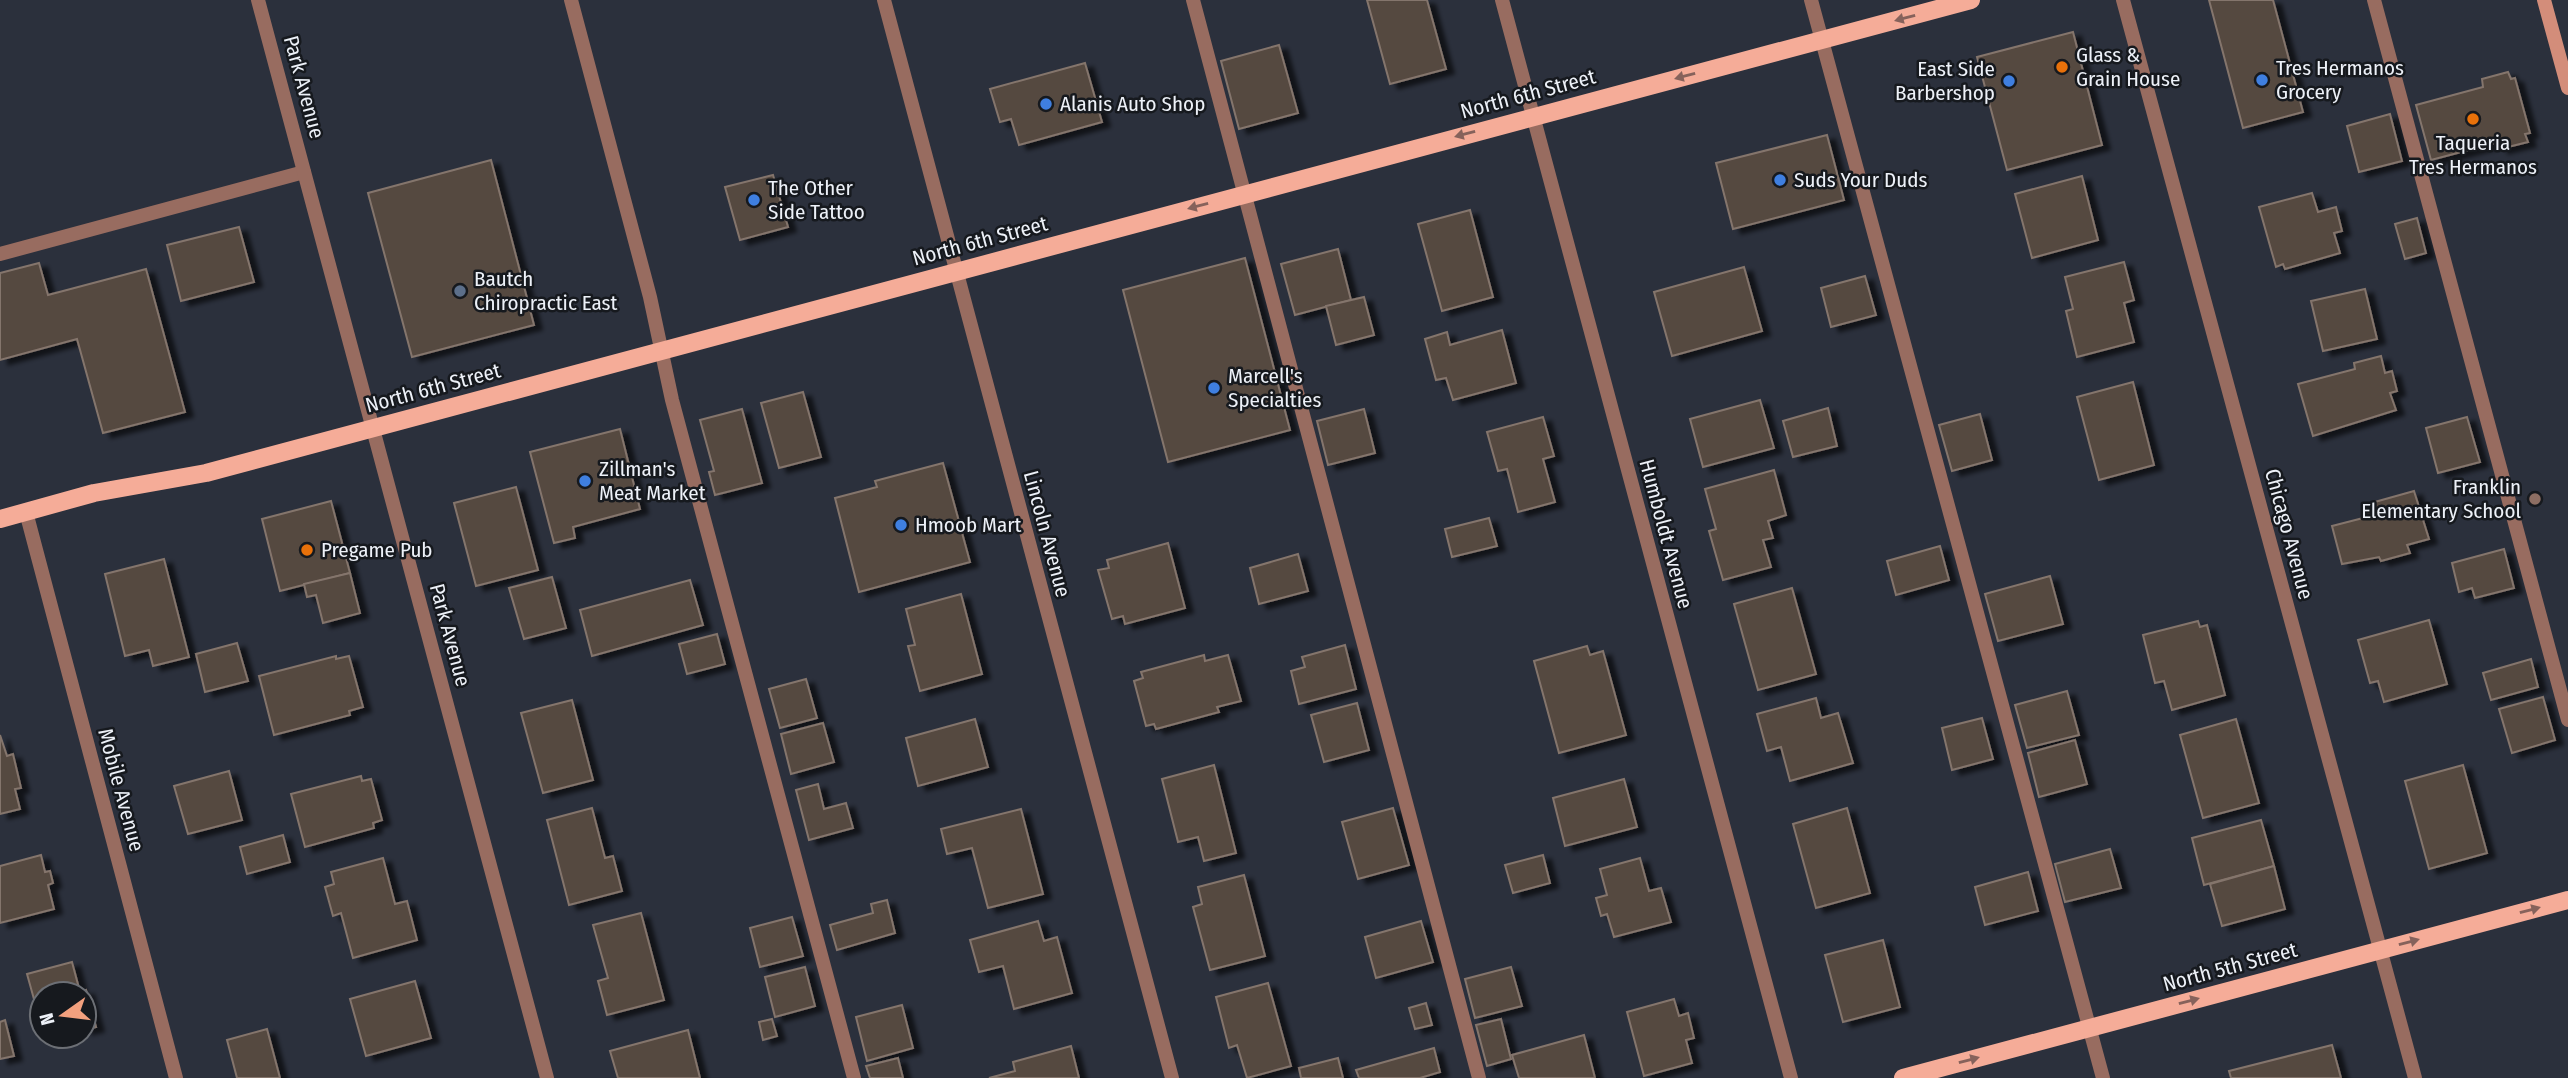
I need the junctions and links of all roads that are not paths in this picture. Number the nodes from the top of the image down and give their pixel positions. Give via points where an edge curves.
1 (258, 0) edge
2 (571, 0) edge
3 (884, 0) edge
4 (1193, 0) edge
5 (1502, 0) edge
6 (1811, 0) edge
7 (1971, 0) edge
8 (2123, 0) edge
9 (2374, 0) edge
10 (2544, 0) edge
11 (1822, 41) junction
12 (2568, 88) edge
13 (1533, 116) junction
14 (304, 172) junction
15 (1244, 193) junction
16 (0, 254) edge
17 (956, 271) junction
18 (662, 350) junction
19 (372, 427) junction
20 (26, 512) junction
21 (0, 519) edge
22 (0, 532) edge
23 (2568, 720) edge
24 (2568, 900) edge
25 (2380, 950) junction
26 (2090, 1028) junction
27 (176, 1078) edge
28 (547, 1078) edge
29 (854, 1078) edge
30 (1172, 1078) edge
31 (1479, 1078) edge
32 (1791, 1078) edge
33 (1903, 1078) edge
34 (2103, 1078) edge
35 (2415, 1078) edge

1 - 14 street, Park Avenue
2 - 18 street
3 - 17 street, Lincoln Avenue
4 - 15 street
5 - 13 street, Humboldt Avenue
6 - 11 street
7 -> 11 main road, North 6th Street
8 - 25 street, Chicago Avenue
9 - 23 street
10 - 12 main road
11 -> 13 main road, North 6th Street
11 - 26 street
13 -> 15 main road, North 6th Street
13 - 32 street, Humboldt Avenue
14 - 16 street
14 - 19 street, Park Avenue
15 -> 17 main road, North 6th Street
15 - 31 street
17 - 18 main road, North 6th Street
17 - 30 street, Lincoln Avenue
18 - 19 main road, North 6th Street
18 - 29 street
19 - 20 main road, North 6th Street via 206,473 94,493
19 - 28 street, Park Avenue
20 - 21 main road, North 6th Street
20 - 22 main road
20 - 27 street, Mobile Avenue
25 -> 24 main road, North 5th Street
26 -> 25 main road, North 5th Street
25 - 35 street, Chicago Avenue
33 -> 26 main road, North 5th Street
26 - 34 street

